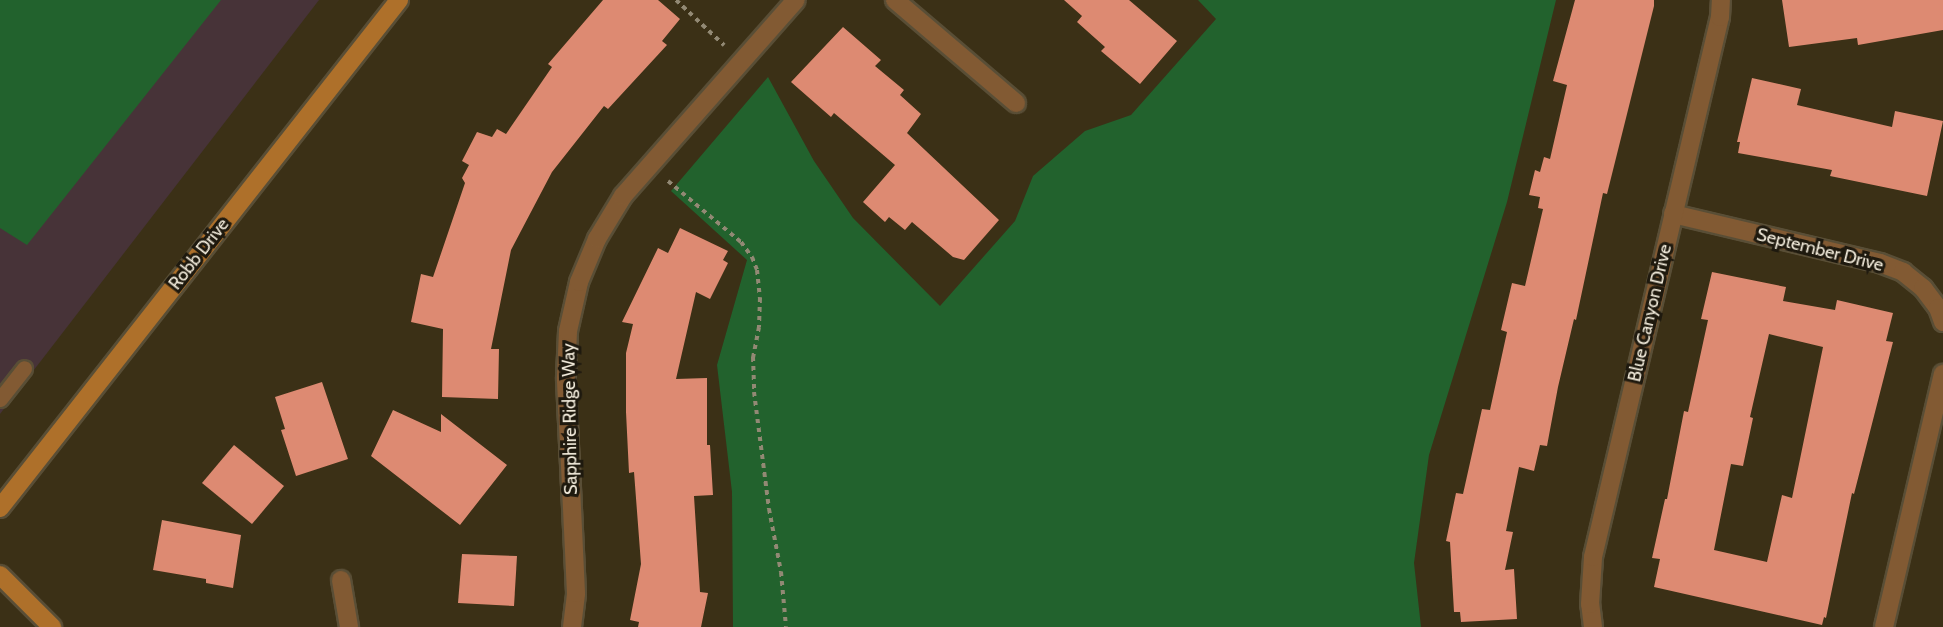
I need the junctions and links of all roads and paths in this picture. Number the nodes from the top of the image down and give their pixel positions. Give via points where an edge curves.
1 (399, 0) edge
2 (676, 0) edge
3 (796, 0) edge
4 (895, 0) edge
5 (1721, 0) edge
6 (740, 64) junction
7 (1016, 104) dead end
8 (648, 168) junction
9 (1673, 214) junction
10 (1943, 322) edge
11 (24, 368) dead end
12 (1943, 374) edge
13 (0, 399) edge
14 (0, 507) edge
15 (0, 575) edge
16 (341, 580) dead end
17 (52, 627) edge
18 (349, 627) edge
19 (572, 627) edge
20 (786, 627) edge
21 (1593, 627) edge
22 (1884, 627) edge

1 - 14 street, Robb Drive
2 - 6 path
3 - 6 street, Sapphire Ridge Way
4 - 7 street
5 - 9 street, Blue Canyon Drive
6 - 8 street, Sapphire Ridge Way
8 - 19 street, Sapphire Ridge Way via 623,196 597,239 579,282 568,331 566,377 576,593
8 - 20 path via 741,242 757,270 760,298 753,357 754,392
9 - 10 street, September Drive via 1880,263 1903,272 1923,288
9 - 21 street, Blue Canyon Drive via 1593,557
11 - 13 lane
12 - 22 street
15 - 17 street
16 - 18 street

